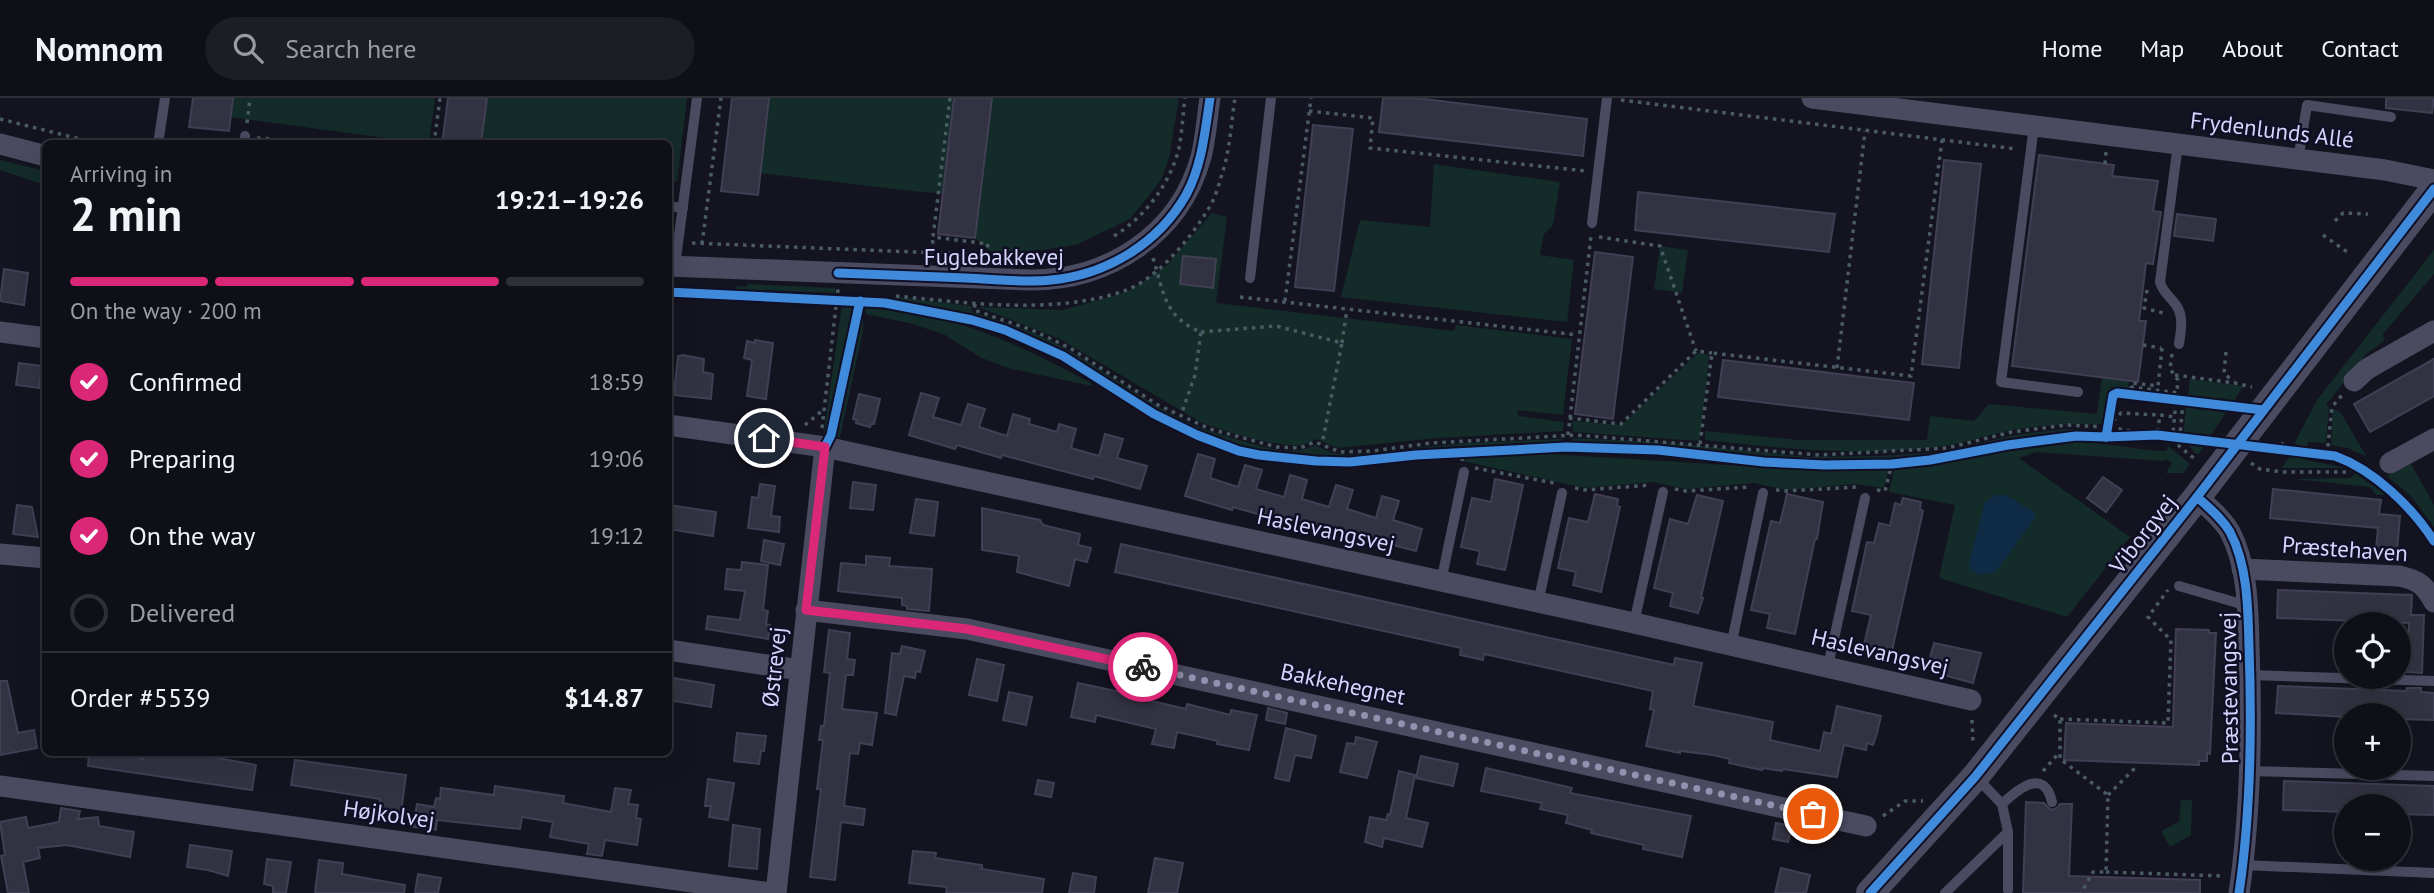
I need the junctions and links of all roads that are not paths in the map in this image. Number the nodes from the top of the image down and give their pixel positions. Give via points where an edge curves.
1 (165, 98) edge
2 (697, 98) edge
3 (1210, 98) edge
4 (1271, 98) edge
5 (1607, 98) edge
6 (1812, 98) edge
7 (2306, 101) edge
8 (1907, 104) edge
9 (2342, 104) edge
10 (2392, 117) dead end
11 (2034, 126) junction
12 (159, 140) edge
13 (0, 144) edge
14 (2178, 144) junction
15 (42, 155) edge
16 (2298, 160) junction
17 (2434, 180) edge
18 (2434, 189) edge
19 (672, 207) edge
20 (683, 208) junction
21 (1592, 223) dead end
22 (672, 266) edge
23 (1250, 278) dead end
24 (2434, 331) edge
25 (0, 332) edge
26 (42, 337) edge
27 (2179, 344) road end
28 (2354, 381) road end
29 (2078, 392) dead end
30 (672, 426) edge
31 (2434, 439) edge
32 (822, 447) junction
33 (2390, 463) road end
34 (1467, 468) road end
35 (2205, 486) junction
36 (1664, 488) road end
37 (1760, 490) road end
38 (1562, 493) dead end
39 (1865, 494) road end
40 (0, 554) edge
41 (42, 558) edge
42 (2242, 569) junction
43 (1441, 582) junction
44 (2176, 584) road end
45 (2434, 602) edge
46 (1538, 603) junction
47 (2248, 606) junction
48 (806, 610) junction
49 (1634, 624) junction
50 (1731, 646) junction
51 (672, 651) edge
52 (1828, 666) junction
53 (800, 670) junction
54 (2250, 675) junction
55 (2434, 681) edge
56 (1971, 699) road end
57 (2249, 771) junction
58 (2434, 776) edge
59 (1975, 777) junction
60 (0, 786) edge
61 (2052, 802) dead end
62 (2002, 804) junction
63 (1866, 826) road end
64 (2008, 832) junction
65 (2434, 873) edge
66 (2242, 878) edge
67 (2008, 890) dead end
68 (771, 893) edge
69 (776, 893) edge
70 (1870, 893) edge
71 (1945, 893) edge

1 - 12 lane
2 - 20 lane
3 - 22 street, Fuglebakkevej via 1201,157 1186,194 1148,240 1101,268 1031,281
4 - 23 lane
5 - 21 lane
6 - 8 street, Frydenlunds Allé
7 - 9 lane
7 - 16 lane
8 - 11 street, Frydenlunds Allé
9 - 10 lane
11 - 14 street, Frydenlunds Allé
11 - 29 lane via 2001,382
13 - 15 street
14 - 16 street, Frydenlunds Allé
14 - 27 lane via 2160,282 2180,315
16 - 17 street, Frydenlunds Allé
18 - 35 street, Viborgvej
19 - 20 lane
20 - 22 lane
24 - 28 street
25 - 26 street
30 - 32 street, Haslevangsvej
31 - 33 street
32 - 43 street, Haslevangsvej
32 - 48 street, Østrevej
34 - 43 lane
35 - 42 street, Præstevangsvej via 2230,533
35 - 59 street, Viborgvej
36 - 49 lane
37 - 50 lane
38 - 46 lane
39 - 52 lane
40 - 41 street
42 - 45 street, Præstehaven via 2399,576 2419,581
42 - 47 street, Præstevangsvej
43 - 46 street, Haslevangsvej
44 - 47 lane
46 - 49 street, Haslevangsvej
47 - 54 street, Præstevangsvej
48 - 53 street, Østrevej
48 - 63 street, Bakkehegnet via 967,629
49 - 50 street, Haslevangsvej
50 - 52 street, Haslevangsvej
51 - 53 street
52 - 56 street, Haslevangsvej
53 - 69 street, Østrevej
54 - 55 lane
54 - 57 street, Præstevangsvej
57 - 58 lane
57 - 66 street, Præstevangsvej
59 - 62 lane
59 - 70 street, Viborgvej
60 - 68 street, Højkolvej
61 - 62 lane via 2043,785 2032,783
62 - 64 lane
64 - 67 lane
64 - 71 lane
65 - 66 lane

